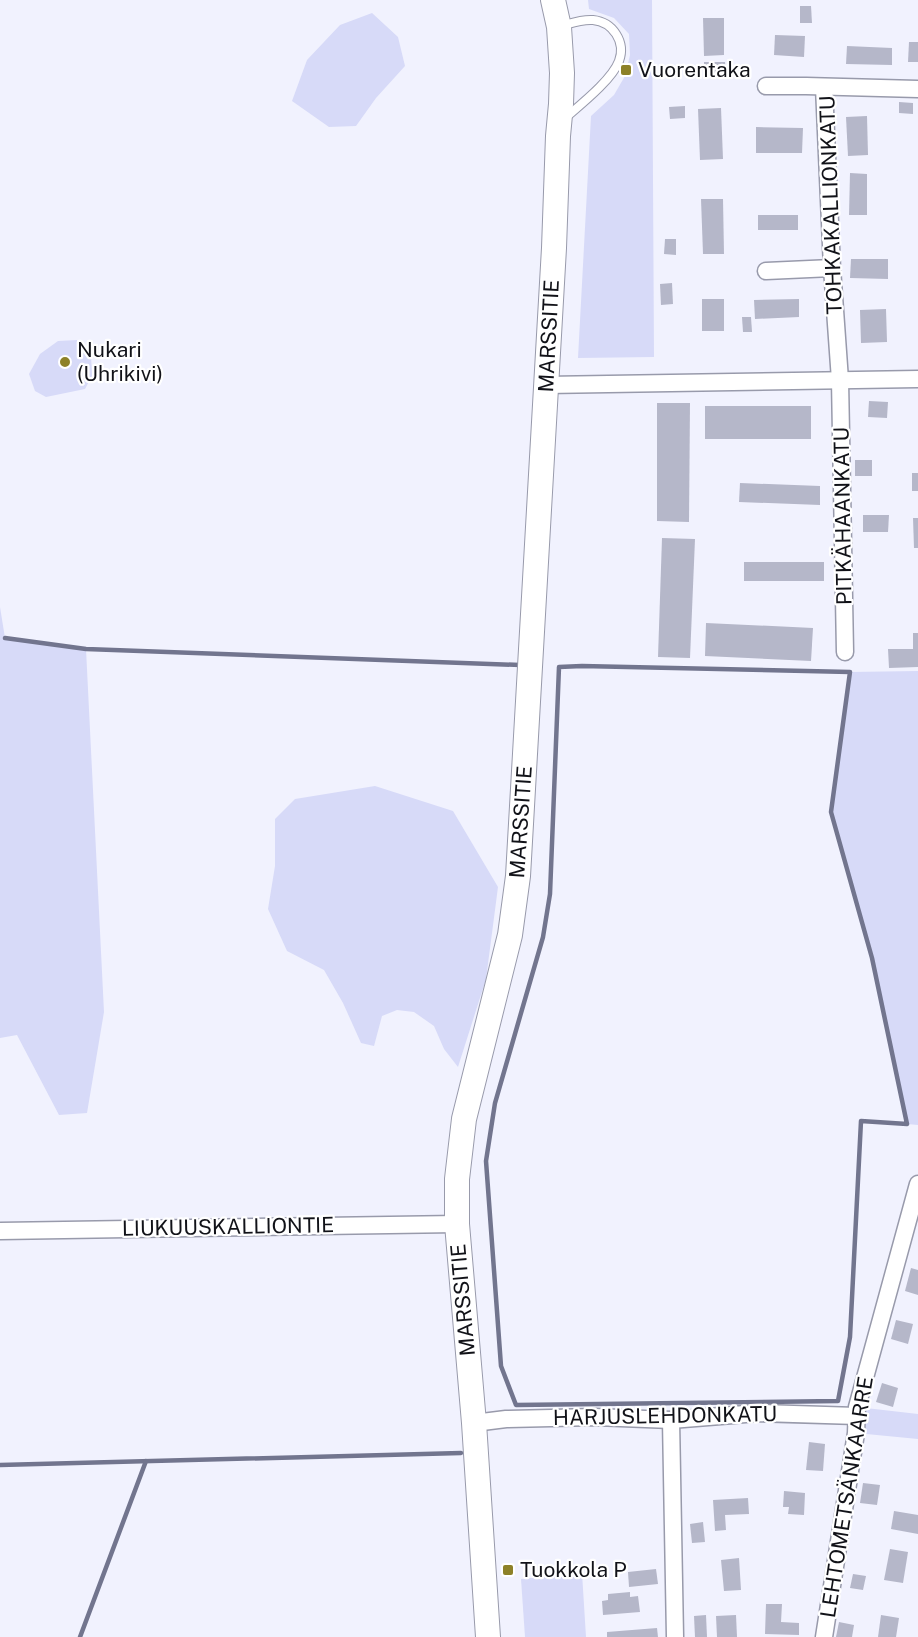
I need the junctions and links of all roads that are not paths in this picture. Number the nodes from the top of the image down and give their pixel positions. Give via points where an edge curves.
1 (553, 0) edge
2 (559, 27) junction
3 (766, 86) dead end
4 (824, 87) junction
5 (918, 89) edge
6 (559, 123) junction
7 (832, 268) junction
8 (766, 271) dead end
9 (918, 379) edge
10 (840, 380) junction
11 (546, 385) junction
12 (845, 652) dead end
13 (918, 1184) edge
14 (457, 1224) junction
15 (0, 1231) edge
16 (857, 1416) junction
17 (671, 1419) junction
18 (474, 1423) junction
19 (488, 1637) edge
20 (675, 1637) edge
21 (824, 1637) edge

1 - 2 main road, MARSSITIE
2 - 6 main road, MARSSITIE
2 - 6 lane via 596,20 618,34 622,49 619,62 607,79
3 - 4 street
4 - 5 street, TOHKAKALLIONKATU
4 - 7 street, TOHKAKALLIONKATU
6 - 11 main road, MARSSITIE
7 - 8 street
7 - 10 street, TOHKAKALLIONKATU
9 - 10 street
10 - 11 street
10 - 12 street, PITKÄHAANKATU
11 - 14 main road, MARSSITIE via 518,876 510,935 464,1119
13 - 16 street, LEHTOMETSÄNKAARRE
14 - 15 street, LIUKUUSKALLIONTIE
14 - 18 main road, MARSSITIE
16 - 17 street, HARJUSLEHDONKATU via 758,1413
16 - 21 street, LEHTOMETSÄNKAARRE
17 - 18 street, HARJUSLEHDONKATU via 595,1417
17 - 20 street
18 - 19 main road, MARSSITIE

